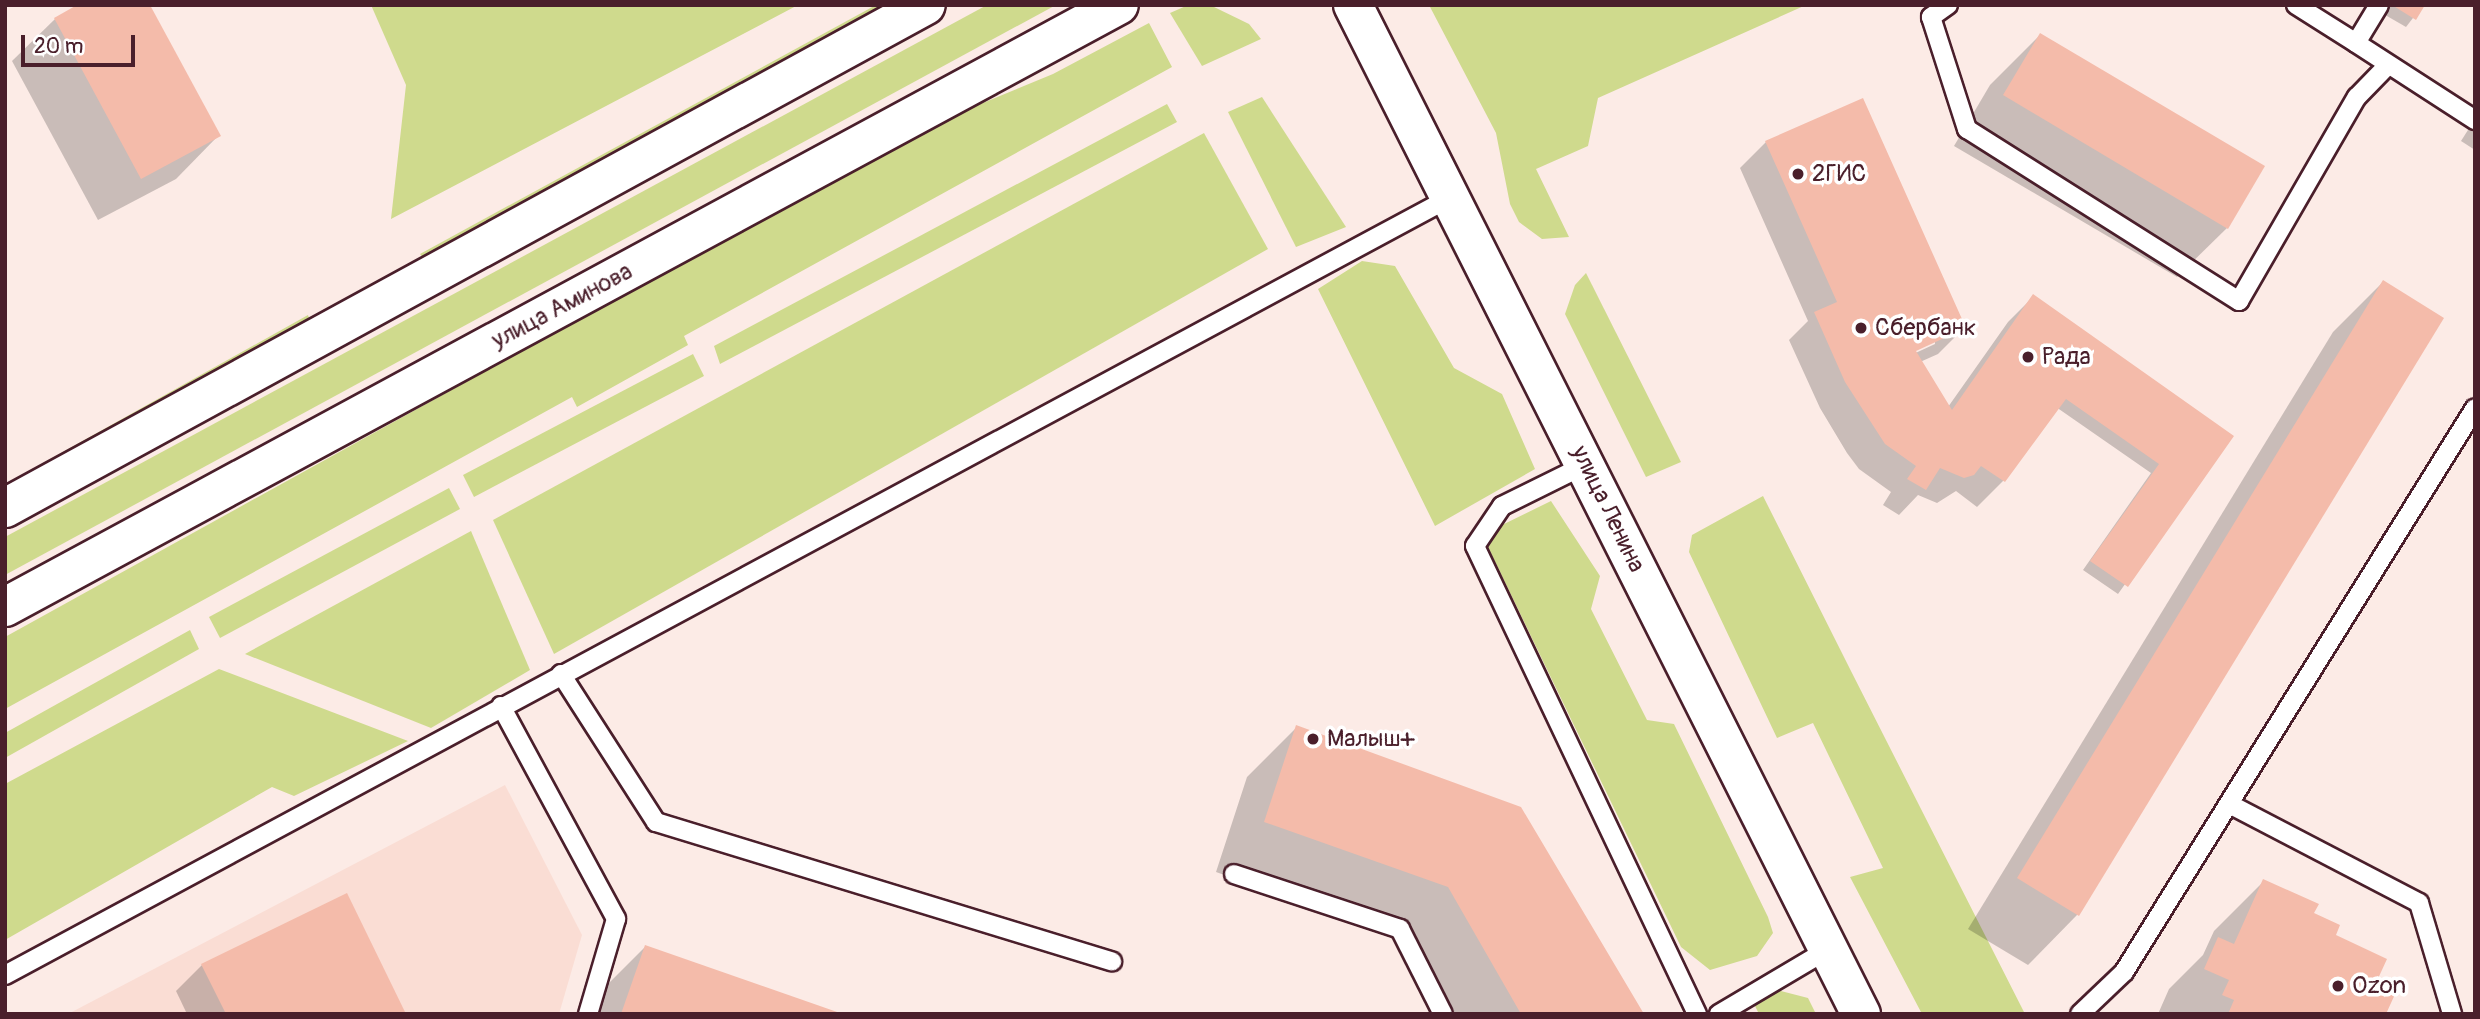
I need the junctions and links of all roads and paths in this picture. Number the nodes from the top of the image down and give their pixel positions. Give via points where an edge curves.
1 (926, 5) edge
2 (1119, 5) edge
3 (1353, 5) edge
4 (1948, 5) edge
5 (2296, 5) edge
6 (2379, 5) edge
7 (2356, 43) junction
8 (2388, 65) junction
9 (2475, 120) edge
10 (1451, 197) junction
11 (2475, 408) edge
12 (1587, 464) junction
13 (7, 504) edge
14 (5, 607) edge
15 (561, 674) junction
16 (501, 706) junction
17 (2231, 805) junction
18 (1234, 874) dead end
19 (1829, 949) junction
20 (1112, 961) dead end
21 (5, 975) edge
22 (588, 1014) edge
23 (1443, 1014) edge
24 (1697, 1014) edge
25 (1719, 1014) edge
26 (1861, 1014) edge
27 (2080, 1014) edge
28 (2452, 1014) edge

1 - 13 street
2 - 14 street, улица Аминова
3 - 10 street, улица Ленина
4 - 8 lane via 1931,17 1966,130 2239,301 2357,97
5 - 7 lane
6 - 7 lane
7 - 8 lane
8 - 9 lane
10 - 12 street, улица Ленина
10 - 15 lane
11 - 17 lane
12 - 19 street, улица Ленина
12 - 24 lane via 1502,506 1475,547
15 - 16 lane
15 - 20 lane via 656,822
16 - 21 lane
16 - 22 lane via 616,919
17 - 27 lane via 2124,972
17 - 28 lane via 2419,903
18 - 23 lane via 1400,929
19 - 25 lane
19 - 26 street, улица Ленина

